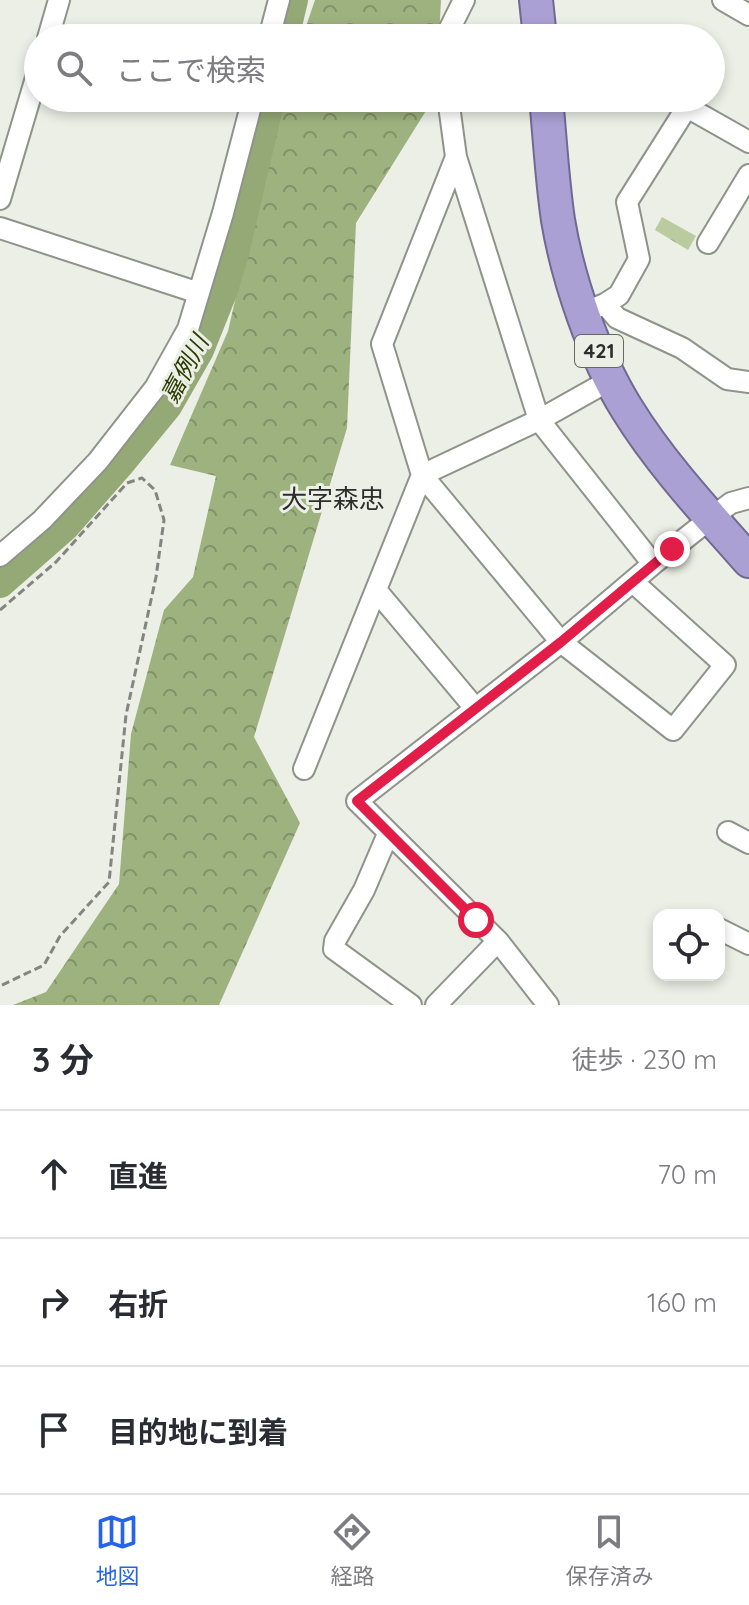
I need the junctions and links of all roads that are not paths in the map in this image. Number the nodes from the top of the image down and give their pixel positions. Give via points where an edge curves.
1 (59, 0) edge
2 (279, 0) edge
3 (464, 0) edge
4 (536, 0) edge
5 (723, 0) edge
6 (749, 15) edge
7 (52, 24) edge
8 (273, 24) edge
9 (452, 24) edge
10 (539, 24) edge
11 (26, 112) edge
12 (249, 112) edge
13 (450, 112) edge
14 (547, 112) edge
15 (684, 112) edge
16 (696, 112) edge
17 (749, 142) edge
18 (456, 157) junction
19 (749, 175) edge
20 (0, 199) edge
21 (0, 228) edge
22 (708, 243) dead end
23 (199, 293) junction
24 (594, 308) junction
25 (612, 379) junction
26 (749, 382) edge
27 (539, 420) junction
28 (422, 475) junction
29 (749, 498) edge
30 (711, 518) junction
31 (0, 556) edge
32 (749, 561) edge
33 (653, 564) junction
34 (633, 582) junction
35 (376, 590) junction
36 (561, 642) junction
37 (475, 708) junction
38 (304, 769) dead end
39 (728, 832) dead end
40 (388, 834) junction
41 (749, 843) edge
42 (725, 932) edge
43 (498, 941) junction
44 (749, 944) edge
45 (411, 1005) edge
46 (436, 1005) edge
47 (548, 1005) edge

1 - 7 street
2 - 8 street
3 - 9 street
4 - 10 highway
5 - 6 street
11 - 20 street
12 - 23 street
13 - 18 street
14 - 24 highway, 421 via 558,220
15 - 24 street via 627,202 639,259 619,295
16 - 17 street
18 - 27 street
18 - 28 street via 382,344
19 - 22 street
21 - 23 street
23 - 31 street via 188,329 155,388 98,461
24 - 25 highway, 421
24 - 26 street via 682,348 727,379
25 - 27 street
25 - 30 highway, 421 via 663,461
27 - 28 street
27 - 33 street
28 - 35 street
28 - 36 street
29 - 30 street
30 - 32 highway, 421
30 - 33 street
33 - 34 street
34 - 36 street
34 - 36 street via 725,665 673,730
35 - 37 street
35 - 38 street
36 - 37 street
37 - 40 street via 357,801
39 - 41 street
40 - 43 street
40 - 45 street via 334,949
42 - 44 street
43 - 46 street
43 - 47 street

